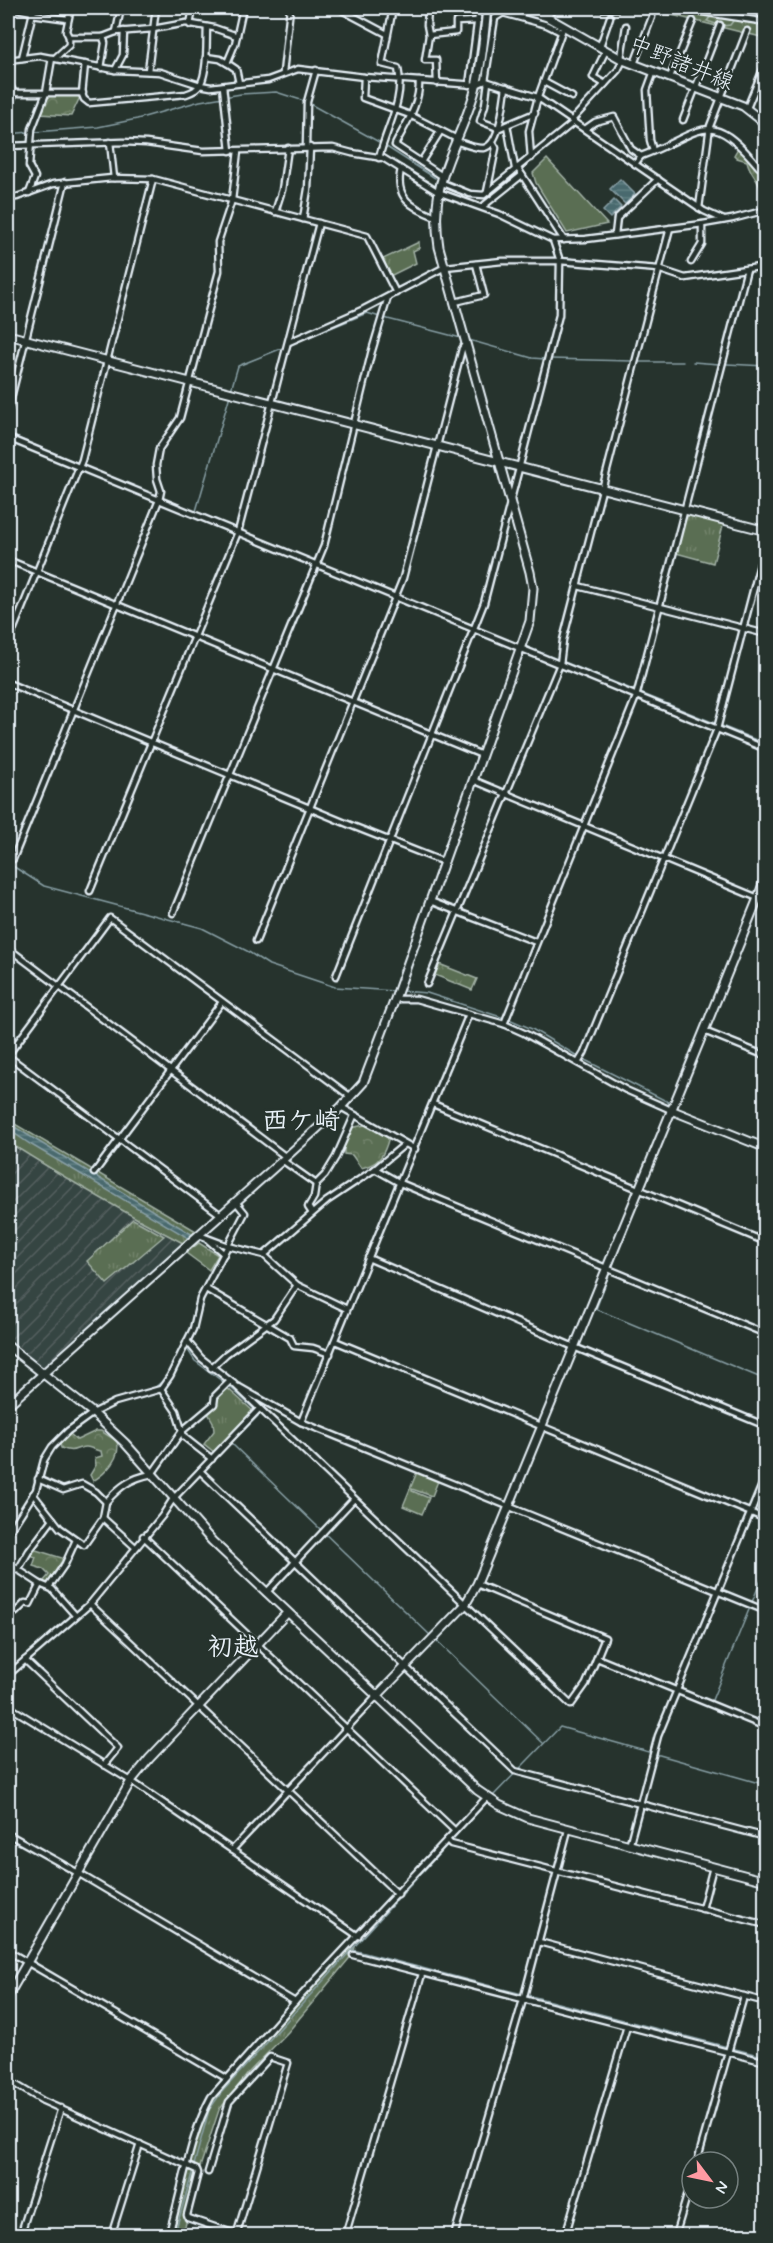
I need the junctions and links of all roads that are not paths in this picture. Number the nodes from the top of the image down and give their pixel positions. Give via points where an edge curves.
1 (12, 8) edge
2 (71, 8) edge
3 (121, 8) edge
4 (156, 8) edge
5 (193, 8) edge
6 (243, 8) edge
7 (290, 8) edge
8 (338, 8) edge
9 (393, 8) edge
10 (487, 8) edge
11 (517, 8) edge
12 (428, 9) dead end
13 (33, 11) edge
14 (547, 17) junction
15 (610, 17) dead end
16 (652, 17) dead end
17 (68, 19) junction
18 (693, 21) dead end
19 (765, 22) edge
20 (190, 25) junction
21 (720, 25) dead end
22 (626, 26) dead end
23 (207, 27) junction
24 (153, 29) junction
25 (563, 29) junction
26 (747, 31) dead end
27 (116, 32) junction
28 (124, 32) junction
29 (387, 34) junction
30 (429, 35) junction
31 (237, 36) junction
32 (69, 37) junction
33 (103, 37) junction
34 (603, 48) junction
35 (22, 57) junction
36 (206, 57) junction
37 (54, 58) junction
38 (622, 59) junction
39 (9, 60) edge
40 (765, 62) edge
41 (227, 63) junction
42 (85, 64) junction
43 (634, 64) junction
44 (101, 68) junction
45 (115, 70) junction
46 (316, 70) junction
47 (148, 71) junction
48 (654, 71) junction
49 (282, 73) junction
50 (364, 77) junction
51 (670, 77) junction
52 (400, 80) junction
53 (419, 81) junction
54 (486, 82) junction
55 (544, 82) junction
56 (239, 83) junction
57 (437, 83) junction
58 (605, 84) junction
59 (200, 85) junction
60 (472, 85) junction
61 (223, 86) junction
62 (506, 87) junction
63 (695, 87) junction
64 (14, 93) junction
65 (46, 93) junction
66 (82, 93) junction
67 (538, 97) junction
68 (572, 97) dead end
69 (722, 97) junction
70 (10, 104) dead end
71 (395, 110) junction
72 (749, 110) junction
73 (535, 113) junction
74 (765, 115) edge
75 (410, 116) junction
76 (683, 120) dead end
77 (573, 121) junction
78 (765, 124) edge
79 (507, 125) junction
80 (497, 128) junction
81 (710, 128) junction
82 (585, 129) junction
83 (440, 132) junction
84 (456, 140) junction
85 (110, 142) junction
86 (493, 143) junction
87 (32, 145) junction
88 (8, 146) edge
89 (308, 147) junction
90 (288, 148) junction
91 (230, 151) junction
92 (238, 151) junction
93 (653, 151) junction
94 (641, 156) junction
95 (379, 158) junction
96 (531, 158) junction
97 (421, 162) junction
98 (635, 164) junction
99 (516, 168) junction
100 (765, 168) edge
101 (401, 169) junction
102 (522, 175) junction
103 (114, 178) junction
104 (153, 179) junction
105 (441, 179) junction
106 (658, 179) junction
107 (65, 182) junction
108 (28, 192) junction
109 (438, 192) junction
110 (487, 192) junction
111 (8, 198) edge
112 (232, 200) junction
113 (482, 207) junction
114 (702, 210) junction
115 (765, 210) edge
116 (275, 212) junction
117 (436, 217) junction
118 (303, 219) junction
119 (726, 220) junction
120 (319, 223) junction
121 (702, 224) junction
122 (670, 228) junction
123 (615, 235) junction
124 (553, 240) junction
125 (564, 240) junction
126 (560, 261) junction
127 (692, 262) dead end
128 (476, 264) junction
129 (765, 266) edge
130 (445, 267) junction
131 (658, 269) junction
132 (747, 269) junction
133 (396, 293) junction
134 (388, 297) junction
135 (455, 302) junction
136 (8, 335) edge
137 (26, 339) junction
138 (289, 342) junction
139 (467, 342) junction
140 (108, 361) junction
141 (190, 382) junction
142 (273, 404) junction
143 (8, 410) edge
144 (355, 424) junction
145 (8, 438) edge
146 (438, 446) junction
147 (501, 462) junction
148 (519, 466) junction
149 (80, 468) junction
150 (603, 488) junction
151 (511, 499) junction
152 (159, 500) junction
153 (685, 510) junction
154 (765, 531) edge
155 (238, 532) junction
156 (765, 541) edge
157 (8, 560) edge
158 (316, 564) junction
159 (37, 572) junction
160 (578, 585) junction
161 (396, 597) junction
162 (116, 606) junction
163 (660, 606) junction
164 (743, 628) junction
165 (475, 630) junction
166 (765, 634) edge
167 (195, 637) junction
168 (8, 643) edge
169 (521, 648) junction
170 (560, 664) junction
171 (273, 670) junction
172 (8, 683) edge
173 (636, 697) junction
174 (352, 702) junction
175 (72, 710) junction
176 (717, 729) junction
177 (431, 734) junction
178 (151, 742) junction
179 (765, 749) edge
180 (482, 755) junction
181 (231, 774) junction
182 (473, 780) junction
183 (507, 793) junction
184 (309, 808) junction
185 (584, 826) junction
186 (388, 841) junction
187 (13, 859) dead end
188 (663, 859) junction
189 (444, 862) junction
190 (765, 874) edge
191 (90, 891) dead end
192 (762, 900) edge
193 (430, 901) junction
194 (458, 911) junction
195 (173, 913) dead end
196 (256, 941) dead end
197 (536, 942) junction
198 (8, 948) edge
199 (336, 976) dead end
200 (427, 984) dead end
201 (59, 987) junction
202 (395, 999) junction
203 (222, 1002) junction
204 (469, 1014) junction
205 (504, 1024) junction
206 (704, 1031) junction
207 (8, 1055) edge
208 (765, 1056) edge
209 (578, 1063) junction
210 (172, 1069) junction
211 (351, 1097) junction
212 (433, 1104) junction
213 (341, 1107) junction
214 (671, 1110) junction
215 (354, 1116) junction
216 (119, 1139) junction
217 (405, 1144) junction
218 (765, 1148) edge
219 (415, 1149) junction
220 (284, 1158) junction
221 (375, 1169) junction
222 (94, 1173) dead end
223 (400, 1182) junction
224 (316, 1184) junction
225 (639, 1190) junction
226 (236, 1202) junction
227 (312, 1213) junction
228 (221, 1215) junction
229 (201, 1236) junction
230 (765, 1242) edge
231 (228, 1246) junction
232 (224, 1254) junction
233 (264, 1255) junction
234 (368, 1258) junction
235 (606, 1268) junction
236 (297, 1285) junction
237 (206, 1289) junction
238 (347, 1310) junction
239 (265, 1325) junction
240 (765, 1334) edge
241 (188, 1341) junction
242 (335, 1341) junction
243 (8, 1346) edge
244 (574, 1347) junction
245 (330, 1354) junction
246 (211, 1368) junction
247 (42, 1374) junction
248 (231, 1382) junction
249 (161, 1389) junction
250 (8, 1405) edge
251 (259, 1409) junction
252 (93, 1413) junction
253 (301, 1422) junction
254 (542, 1426) junction
255 (765, 1426) edge
256 (182, 1431) junction
257 (212, 1459) junction
258 (200, 1471) junction
259 (152, 1474) junction
260 (765, 1475) edge
261 (38, 1479) junction
262 (33, 1494) junction
263 (173, 1499) junction
264 (353, 1500) junction
265 (106, 1502) junction
266 (508, 1506) junction
267 (750, 1513) junction
268 (103, 1518) junction
269 (53, 1519) junction
270 (765, 1519) edge
271 (8, 1534) edge
272 (143, 1536) junction
273 (75, 1540) junction
274 (135, 1548) junction
275 (296, 1561) junction
276 (8, 1563) edge
277 (18, 1570) junction
278 (40, 1584) junction
279 (477, 1584) junction
280 (49, 1587) junction
281 (717, 1591) junction
282 (266, 1593) junction
283 (90, 1604) junction
284 (465, 1605) junction
285 (8, 1607) edge
286 (765, 1611) edge
287 (287, 1613) junction
288 (75, 1615) junction
289 (258, 1644) junction
290 (597, 1658) junction
291 (25, 1660) junction
292 (405, 1666) junction
293 (8, 1673) edge
294 (677, 1690) junction
295 (376, 1697) junction
296 (8, 1706) edge
297 (199, 1707) junction
298 (765, 1727) edge
299 (346, 1728) junction
300 (104, 1765) junction
301 (131, 1781) junction
302 (288, 1790) junction
303 (487, 1797) junction
304 (640, 1804) junction
305 (568, 1830) junction
306 (455, 1831) junction
307 (8, 1834) edge
308 (765, 1837) edge
309 (447, 1840) junction
310 (629, 1846) junction
311 (232, 1850) junction
312 (713, 1867) junction
313 (557, 1871) junction
314 (78, 1873) junction
315 (765, 1881) edge
316 (398, 1894) junction
317 (702, 1909) junction
318 (765, 1925) edge
319 (358, 1936) junction
320 (539, 1942) junction
321 (8, 1951) edge
322 (353, 1955) dead end
323 (27, 1962) junction
324 (422, 1974) junction
325 (8, 1996) edge
326 (744, 1996) junction
327 (523, 2000) junction
328 (296, 2002) junction
329 (765, 2002) edge
330 (627, 2026) junction
331 (729, 2053) junction
332 (765, 2062) edge
333 (226, 2078) junction
334 (8, 2080) edge
335 (61, 2108) junction
336 (140, 2144) junction
337 (701, 2150) edge
338 (188, 2165) junction
339 (208, 2172) dead end
340 (178, 2205) junction
341 (188, 2208) junction
342 (683, 2210) edge
343 (20, 2235) edge
344 (111, 2235) edge
345 (168, 2235) edge
346 (238, 2235) edge
347 (345, 2235) edge
348 (454, 2235) edge
349 (565, 2235) edge
350 (675, 2235) edge

1 - 13 street
2 - 17 street
3 - 27 street
4 - 24 street
5 - 20 street
6 - 31 street
7 - 49 street
8 - 29 street
9 - 29 street
10 - 60 street via 483,49
11 - 14 street, 中野諸井線
12 - 30 street
13 - 17 street
13 - 35 street
14 - 19 street via 553,9 648,8 683,9
14 - 25 street, 中野諸井線
15 - 34 street
16 - 43 street
17 - 32 street
18 - 51 street
20 - 23 street
20 - 24 street
21 - 63 street
22 - 38 street
23 - 31 street
23 - 36 street
24 - 28 street
24 - 47 street
25 - 34 street, 中野諸井線
25 - 54 street via 503,13 495,18
25 - 55 street
26 - 69 street
27 - 28 street
27 - 33 street
28 - 45 street via 123,55
29 - 52 street via 382,64 398,68
30 - 57 street via 425,60 436,60
30 - 60 street via 456,32 456,22 478,19
31 - 41 street
32 - 33 street
32 - 37 street via 69,45
33 - 44 street
34 - 38 street, 中野諸井線
34 - 58 street via 593,77
35 - 37 street
35 - 39 street
36 - 41 street
36 - 59 street
37 - 42 street
37 - 65 street
38 - 43 street, 中野諸井線
38 - 58 street
39 - 64 street via 9,84
40 - 72 street
41 - 56 street via 236,69
42 - 44 street
42 - 66 street
43 - 48 street, 中野諸井線
44 - 45 street
45 - 47 street
46 - 49 street
46 - 50 street
46 - 89 street via 307,102
47 - 59 street
48 - 51 street, 中野諸井線
48 - 93 street via 647,90
49 - 56 street via 268,80
50 - 52 street
50 - 71 street via 363,98
51 - 63 street, 中野諸井線
52 - 53 street
52 - 71 street
53 - 57 street
53 - 75 street
54 - 60 street
54 - 62 street
54 - 80 street via 486,105 480,121
55 - 67 street
55 - 68 street
56 - 61 street
57 - 60 street
58 - 77 street
59 - 61 street
59 - 66 street via 186,94 89,103
60 - 84 street
61 - 91 street
62 - 67 street
62 - 80 street
63 - 69 street, 中野諸井線
63 - 76 street
64 - 65 street
64 - 70 street
65 - 66 street
65 - 87 street via 34,121
67 - 73 street
67 - 77 street
69 - 72 street, 中野諸井線
69 - 81 street
71 - 75 street
71 - 95 street
72 - 74 street
72 - 78 street, 中野諸井線
73 - 79 street
73 - 96 street via 529,131
75 - 83 street
75 - 97 street via 395,145
77 - 82 street
77 - 96 street
79 - 80 street
79 - 99 street
80 - 86 street
81 - 93 street
81 - 100 street via 731,137 759,167
81 - 114 street
82 - 94 street via 614,117 631,149
82 - 98 street
83 - 84 street
83 - 97 street
84 - 86 street via 479,148
84 - 105 street
85 - 87 street
85 - 91 street
85 - 103 street
86 - 110 street via 496,148
87 - 88 street
87 - 108 street via 28,166 35,177
89 - 90 street
89 - 95 street
89 - 118 street
90 - 92 street
90 - 116 street
91 - 92 street
92 - 112 street
93 - 94 street
94 - 98 street
95 - 101 street
96 - 99 street
97 - 105 street
98 - 106 street
99 - 102 street
99 - 110 street
101 - 109 street
101 - 117 street via 402,195 414,207
102 - 113 street
102 - 125 street
103 - 104 street
103 - 107 street
104 - 112 street
104 - 140 street
105 - 109 street
105 - 110 street via 470,194 479,196
106 - 114 street
106 - 123 street via 616,218
107 - 108 street
107 - 137 street
108 - 111 street
109 - 113 street
109 - 117 street
112 - 116 street
112 - 141 street via 220,230 219,271
113 - 124 street
114 - 119 street
114 - 121 street
115 - 119 street
116 - 118 street
117 - 130 street
118 - 120 street
119 - 121 street
120 - 133 street via 367,236
120 - 138 street
121 - 122 street
121 - 127 street via 702,244
122 - 123 street
122 - 131 street
123 - 125 street
124 - 125 street
124 - 126 street
126 - 128 street
126 - 131 street
126 - 148 street via 559,315
128 - 130 street
128 - 135 street via 484,295
129 - 132 street
130 - 133 street
130 - 135 street
131 - 132 street via 685,278
131 - 150 street
132 - 153 street
133 - 134 street
134 - 138 street
134 - 144 street
135 - 139 street
136 - 137 street
137 - 140 street
137 - 143 street
138 - 142 street
139 - 146 street
139 - 147 street
140 - 141 street
140 - 149 street
141 - 142 street
141 - 152 street via 180,418 159,449
142 - 144 street
142 - 155 street
144 - 146 street
144 - 158 street
145 - 149 street
146 - 147 street
146 - 161 street
147 - 148 street
147 - 151 street
148 - 150 street
148 - 151 street
149 - 152 street
149 - 159 street
150 - 153 street
150 - 160 street
151 - 165 street
151 - 169 street via 533,588 530,621
152 - 155 street
152 - 162 street
153 - 154 street
153 - 163 street
155 - 158 street
155 - 167 street
156 - 164 street
157 - 159 street
158 - 161 street
158 - 171 street
159 - 162 street
159 - 168 street
160 - 163 street
160 - 170 street
161 - 165 street
161 - 174 street
162 - 167 street
162 - 175 street
163 - 164 street
163 - 173 street
164 - 166 street
164 - 176 street
165 - 169 street
165 - 177 street
167 - 171 street
167 - 178 street
169 - 170 street
169 - 180 street
170 - 173 street
170 - 183 street
171 - 174 street
171 - 181 street
172 - 175 street
173 - 176 street
173 - 185 street
174 - 177 street
174 - 184 street
175 - 178 street
175 - 187 street
176 - 179 street
176 - 188 street
177 - 180 street
177 - 186 street
178 - 181 street
178 - 191 street
180 - 182 street
181 - 184 street
181 - 195 street
182 - 183 street
182 - 189 street
183 - 185 street
183 - 194 street
184 - 186 street
184 - 196 street
185 - 188 street
185 - 197 street
186 - 189 street
186 - 199 street
188 - 192 street
188 - 209 street
189 - 193 street
190 - 192 street
192 - 206 street
193 - 194 street
193 - 202 street
194 - 197 street
194 - 200 street
197 - 205 street
198 - 201 street
201 - 203 street via 110,918
201 - 207 street
201 - 210 street
202 - 204 street via 416,999
202 - 211 street via 367,1075
203 - 210 street
203 - 211 street
204 - 205 street
204 - 212 street
205 - 209 street
206 - 208 street
206 - 214 street
207 - 216 street
209 - 214 street
210 - 216 street
210 - 220 street
211 - 213 street
212 - 219 street
212 - 225 street
213 - 215 street
213 - 220 street
214 - 218 street
214 - 225 street
215 - 217 street
215 - 224 street via 336,1157
216 - 222 street
216 - 228 street
217 - 219 street
217 - 221 street
219 - 223 street
220 - 224 street
220 - 226 street
221 - 223 street
221 - 227 street
223 - 234 street
223 - 235 street
224 - 227 street via 308,1207
225 - 230 street
225 - 235 street
226 - 228 street
226 - 231 street via 245,1213
227 - 233 street
228 - 229 street
229 - 231 street
229 - 232 street
229 - 247 street
231 - 232 street
231 - 233 street
232 - 237 street
233 - 236 street
234 - 238 street
234 - 244 street
235 - 240 street
235 - 244 street
236 - 238 street
236 - 239 street via 274,1319
237 - 239 street
237 - 241 street
238 - 242 street
239 - 245 street via 290,1338 294,1346
239 - 246 street
241 - 246 street
241 - 249 street
242 - 245 street
242 - 254 street
243 - 247 street
244 - 254 street
244 - 255 street
245 - 253 street
246 - 248 street
247 - 250 street
247 - 252 street
248 - 251 street
248 - 253 street
248 - 256 street via 215,1396 214,1404
249 - 252 street via 115,1402
249 - 256 street via 176,1411
251 - 257 street
251 - 264 street
252 - 259 street
252 - 261 street via 52,1447
253 - 266 street
254 - 266 street
254 - 267 street
256 - 257 street via 184,1437
256 - 259 street
257 - 258 street
258 - 263 street
258 - 275 street
259 - 263 street
259 - 265 street via 130,1479
260 - 267 street
261 - 262 street
261 - 265 street via 63,1490 82,1484
262 - 269 street
262 - 271 street
263 - 272 street
263 - 282 street
264 - 275 street
264 - 284 street
265 - 268 street
266 - 279 street
266 - 281 street
267 - 270 street
267 - 281 street
268 - 273 street via 84,1545
268 - 274 street
269 - 273 street
269 - 277 street
272 - 274 street
272 - 289 street
273 - 280 street
274 - 283 street
275 - 282 street
275 - 292 street
276 - 277 street
277 - 278 street
278 - 280 street
278 - 285 street via 30,1604 16,1612
279 - 284 street
279 - 290 street via 605,1638
280 - 288 street
281 - 286 street
281 - 294 street
282 - 287 street
283 - 288 street
283 - 297 street
284 - 290 street via 571,1705
284 - 292 street
287 - 289 street
287 - 295 street
288 - 291 street
289 - 297 street
289 - 299 street
290 - 294 street
291 - 293 street
291 - 300 street via 118,1748
292 - 295 street
292 - 304 street via 515,1771
294 - 298 street
294 - 304 street via 658,1736
295 - 299 street
295 - 303 street
296 - 300 street
297 - 301 street
297 - 302 street
299 - 302 street
299 - 306 street
300 - 301 street
301 - 311 street
301 - 314 street
302 - 311 street
302 - 316 street
303 - 305 street via 528,1818
303 - 306 street
304 - 308 street
304 - 310 street
305 - 310 street
305 - 313 street
306 - 309 street
307 - 314 street
309 - 313 street
309 - 316 street
310 - 312 street
311 - 319 street
312 - 315 street
312 - 317 street
313 - 317 street
313 - 320 street
314 - 323 street
314 - 328 street
316 - 319 street
317 - 318 street
319 - 328 street
320 - 326 street
320 - 327 street
321 - 323 street
322 - 324 street
323 - 325 street
323 - 333 street
324 - 327 street
324 - 347 street
326 - 329 street
326 - 331 street
327 - 330 street
327 - 348 street
328 - 333 street
330 - 331 street
330 - 349 street
331 - 332 street
331 - 337 street
333 - 338 street via 204,2109
334 - 335 street
335 - 336 street
335 - 343 street
336 - 338 street
336 - 344 street
338 - 340 street
338 - 341 street via 198,2173
339 - 346 street via 232,2097 270,2057 288,2063
340 - 341 street
340 - 345 street
341 - 346 street via 190,2220
342 - 350 street

